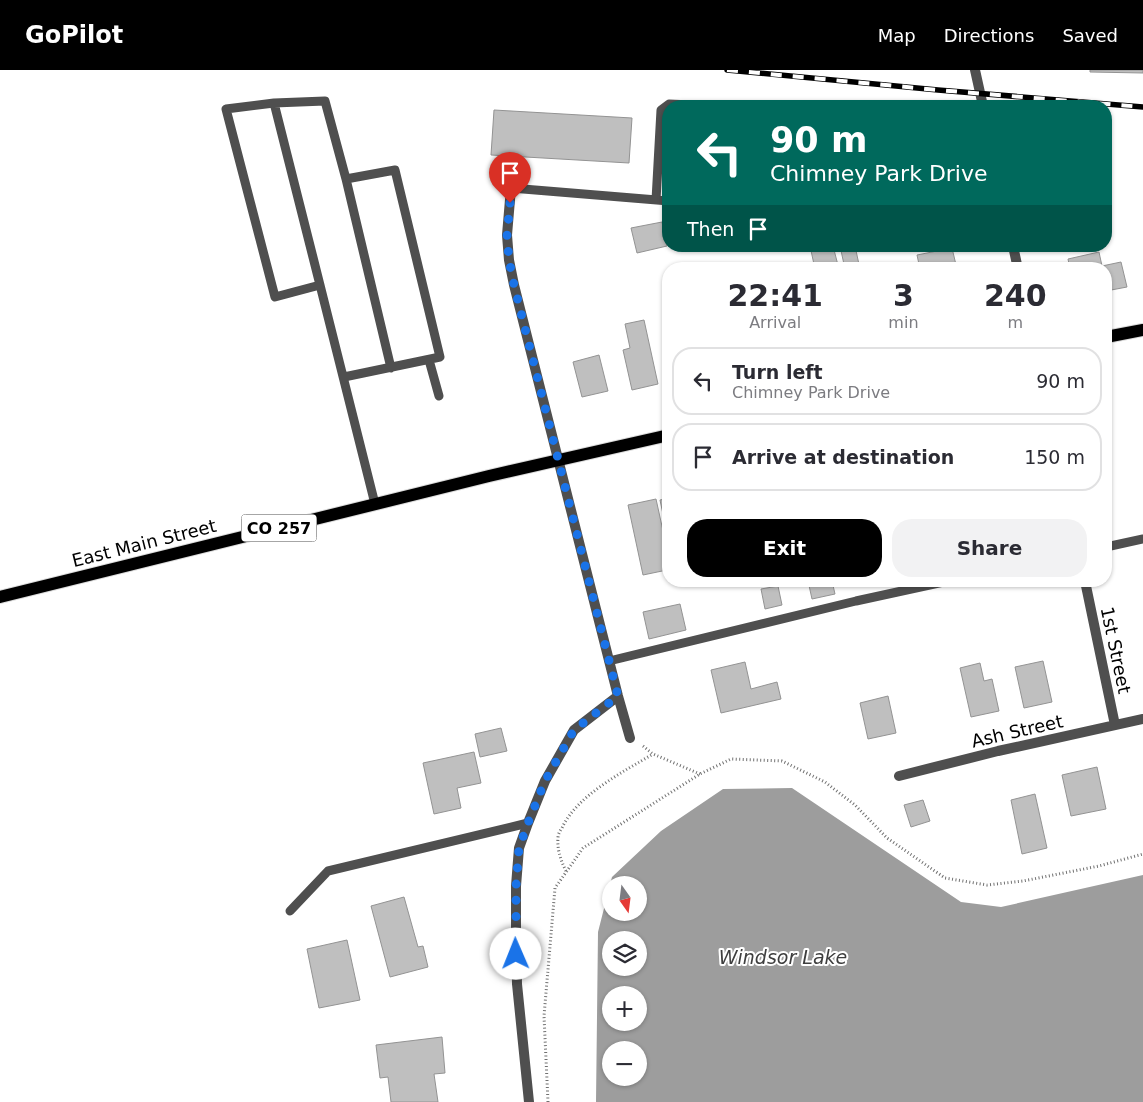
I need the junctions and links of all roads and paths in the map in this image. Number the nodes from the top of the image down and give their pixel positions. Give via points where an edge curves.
1 (975, 70) edge
2 (982, 100) edge
3 (274, 103) junction
4 (662, 109) edge
5 (346, 179) junction
6 (511, 188) joint
7 (656, 200) junction
8 (662, 200) edge
9 (320, 285) junction
10 (1143, 330) edge
11 (1112, 337) edge
12 (428, 360) junction
13 (391, 368) junction
14 (344, 377) junction
15 (439, 396) dead end
16 (662, 437) edge
17 (559, 460) junction
18 (375, 504) junction
19 (1143, 539) edge
20 (1112, 546) edge
21 (922, 587) edge
22 (1086, 587) edge
23 (0, 597) edge
24 (609, 661) junction
25 (618, 696) junction
26 (1143, 719) edge
27 (1115, 725) junction
28 (630, 738) joint
29 (653, 754) junction
30 (700, 774) junction
31 (899, 776) dead end
32 (528, 823) junction
33 (1143, 854) edge
34 (566, 872) junction
35 (290, 911) dead end
36 (529, 1102) edge
37 (548, 1102) edge

1 - 2 street
3 - 5 lane via 325,101
3 - 9 lane
3 - 9 lane via 226,109 275,297
4 - 7 lane
5 - 12 lane via 395,170 440,357
5 - 13 lane
6 - 7 lane
6 - 17 street via 507,235 509,260
7 - 8 lane
9 - 14 lane
10 - 11 main road
12 - 13 lane
12 - 15 lane
13 - 14 lane
14 - 18 lane
16 - 17 main road, CO 257
17 - 18 main road, East Main Street / CO 257
17 - 24 street
18 - 23 main road, East Main Street / CO 257
19 - 20 lane
21 - 24 lane
22 - 27 street, 1st Street
24 - 25 street
25 - 28 street
25 - 32 street via 574,730 545,781
26 - 27 street, Ash Street
27 - 31 street, Ash Street
28 - 29 path
29 - 30 path
29 - 34 path via 584,799 565,820 558,836 560,857
30 - 33 path via 731,759 782,761 825,782 855,805 887,838 945,878 987,885 1023,881
30 - 34 path via 583,848
32 - 35 lane via 328,871
32 - 36 street via 519,848 516,940 517,984
34 - 37 path via 555,888 544,1016

